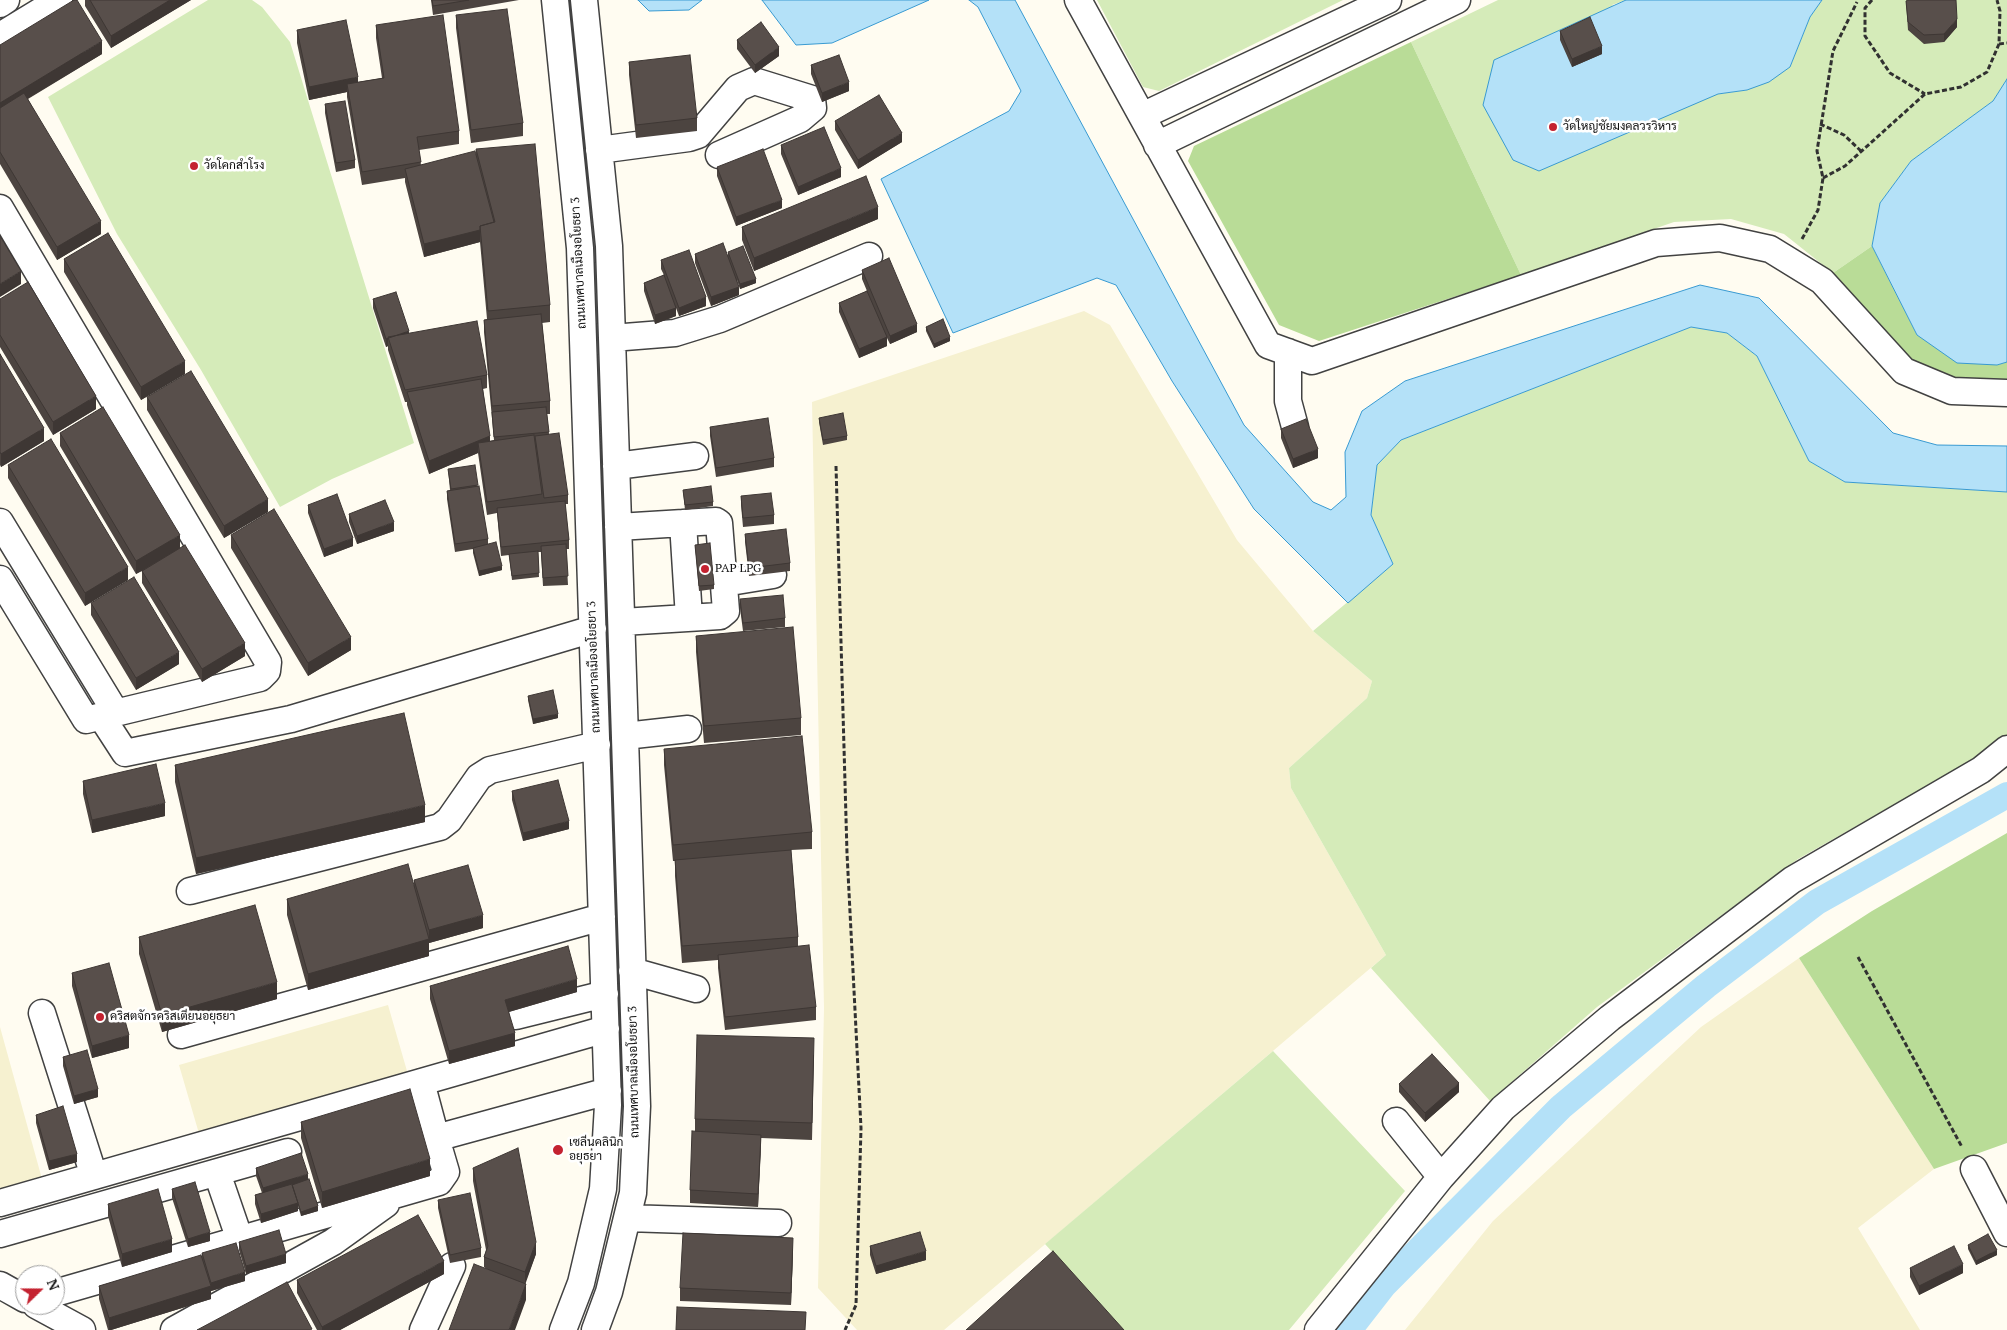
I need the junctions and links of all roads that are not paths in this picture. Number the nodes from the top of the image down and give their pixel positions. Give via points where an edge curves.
1 (6, 0) edge
2 (555, 0) edge
3 (584, 0) edge
4 (1078, 0) edge
5 (1388, 0) edge
6 (1458, 0) edge
7 (49, 3) edge
8 (0, 4) edge
9 (0, 36) edge
10 (778, 88) junction
11 (1142, 116) junction
12 (777, 129) junction
13 (1157, 145) junction
14 (600, 150) junction
15 (719, 155) dead end
16 (0, 208) edge
17 (869, 256) dead end
18 (612, 338) junction
19 (1288, 352) junction
20 (2007, 393) edge
21 (1295, 427) edge
22 (695, 456) dead end
23 (616, 466) junction
24 (683, 523) junction
25 (618, 527) junction
26 (3, 535) edge
27 (773, 575) edge
28 (0, 579) edge
29 (724, 583) junction
30 (592, 601) junction
31 (50, 605) junction
32 (621, 611) junction
33 (689, 618) junction
34 (25, 620) junction
35 (592, 629) junction
36 (108, 715) junction
37 (688, 729) dead end
38 (625, 736) junction
39 (597, 745) junction
40 (2007, 749) edge
41 (190, 891) dead end
42 (602, 917) junction
43 (632, 971) junction
44 (696, 989) dead end
45 (605, 994) junction
46 (42, 1013) dead end
47 (516, 1016) edge
48 (606, 1029) junction
49 (181, 1035) dead end
50 (421, 1082) junction
51 (608, 1091) junction
52 (1396, 1122) dead end
53 (436, 1138) junction
54 (288, 1152) dead end
55 (1974, 1169) road end
56 (217, 1173) junction
57 (94, 1176) junction
58 (1441, 1177) junction
59 (402, 1192) junction
60 (0, 1203) edge
61 (627, 1218) junction
62 (778, 1223) dead end
63 (2007, 1232) edge
64 (0, 1234) edge
65 (240, 1240) junction
66 (452, 1266) edge
67 (0, 1285) edge
68 (65, 1290) edge
69 (15, 1293) edge
70 (54, 1315) edge
71 (82, 1330) edge
72 (174, 1330) edge
73 (423, 1330) edge
74 (563, 1330) edge
75 (595, 1330) edge
76 (1318, 1330) edge

1 - 8 street
2 - 30 street, ถนนเทศบาลเมืองอโยธยา 3 via 580,248
3 - 14 street, ถนนเทศบาลเมืองอโยธยา 3
4 - 11 street
5 - 11 street
6 - 13 street
7 - 9 street
10 - 12 street
10 - 12 street via 812,99 813,108 800,119
10 - 14 street via 754,81 738,88 702,132 690,138
11 - 13 street
12 - 15 street
13 - 19 street via 1268,345
14 - 18 street, ถนนเทศบาลเมืองอโยธยา 3 via 609,246
16 - 36 street via 268,662 268,671 260,678
17 - 18 street via 720,319 675,333
18 - 23 street, ถนนเทศบาลเมืองอโยธยา 3
19 - 20 street via 1312,361 1656,243 1720,238 1770,249 1822,281 1904,371 1952,391
19 - 21 street via 1288,401
22 - 23 street
23 - 25 street, ถนนเทศบาลเมืองอโยธยา 3
24 - 25 street
24 - 29 street via 719,523
24 - 33 street
25 - 32 street, ถนนเทศบาลเมืองอโยธยา 3
26 - 31 street
27 - 29 street
28 - 34 street
29 - 33 street via 726,611
30 - 32 street
30 - 35 street, ถนนเทศบาลเมืองอโยธยา 3
31 - 34 street
31 - 36 street
32 - 33 street
32 - 38 street, ถนนเทศบาลเมืองอโยธยา 3
34 - 36 street via 86,720
35 - 36 street via 291,719 125,754
35 - 39 street, ถนนเทศบาลเมืองอโยธยา 3
37 - 38 street
38 - 43 street, ถนนเทศบาลเมืองอโยธยา 3
39 - 41 street via 490,770 479,777 449,820 440,827
39 - 42 street, ถนนเทศบาลเมืองอโยธยา 3
40 - 58 street via 1981,770 1792,880 1618,1012 1503,1108
42 - 45 street, ถนนเทศบาลเมืองอโยธยา 3
42 - 49 street
43 - 44 street
43 - 61 street, ถนนเทศบาลเมืองอโยธยา 3 via 637,1106 633,1193
45 - 47 street
45 - 48 street, ถนนเทศบาลเมืองอโยธยา 3
46 - 57 street
48 - 50 street
48 - 51 street, ถนนเทศบาลเมืองอโยธยา 3
50 - 53 street
50 - 57 street
51 - 53 street
51 - 74 street, ถนนเทศบาลเมืองอโยธยา 3 via 604,1189 581,1283
52 - 58 street
53 - 59 street via 446,1172 439,1182
54 - 56 street
55 - 63 street
56 - 64 street
56 - 65 street
57 - 60 street
58 - 76 street
59 - 65 street
59 - 72 street via 333,1242
61 - 62 street
61 - 75 street, ถนนเทศบาลเมืองอโยธยา 3 via 609,1292
65 - 68 street
66 - 73 street
67 - 69 street
70 - 71 street

